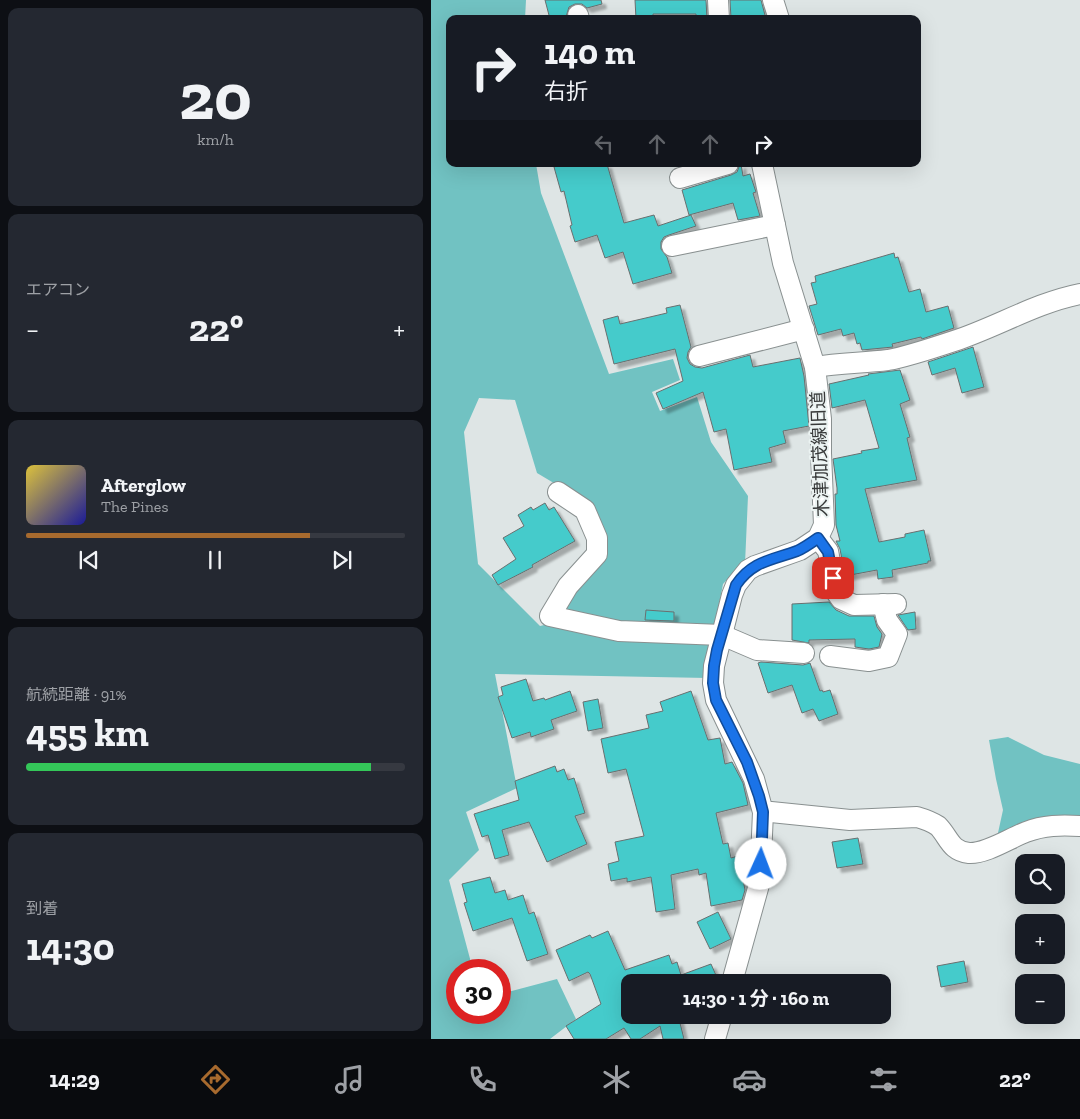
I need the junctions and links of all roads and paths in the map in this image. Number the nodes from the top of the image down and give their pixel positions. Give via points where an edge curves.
1 (718, 0) edge
2 (773, 0) edge
3 (719, 15) edge
4 (778, 15) edge
5 (718, 167) edge
6 (763, 167) edge
7 (680, 178) dead end
8 (775, 225) junction
9 (672, 246) dead end
10 (1080, 294) edge
11 (804, 329) junction
12 (699, 356) dead end
13 (815, 367) junction
14 (558, 492) dead end
15 (818, 538) junction
16 (722, 635) junction
17 (804, 653) dead end
18 (830, 656) dead end
19 (763, 812) junction
20 (1080, 826) edge
21 (734, 974) edge
22 (719, 1024) edge
23 (715, 1039) edge

1 - 3 street
2 - 4 street
5 - 7 street
6 - 8 street, 木津加茂線旧道
8 - 9 street
8 - 11 street, 木津加茂線旧道 via 783,263
10 - 13 street via 1037,306 956,340 890,360
11 - 12 street
11 - 13 street, 木津加茂線旧道
13 - 15 street, 木津加茂線旧道 via 821,419 823,489 823,525
14 - 16 street via 585,510 597,538 597,554 568,586 550,616 619,631
15 - 16 street, 木津加茂線旧道 via 799,550 755,566 742,576 732,595
15 - 18 street via 828,552 836,592 841,599 854,605 889,604 887,620 897,634 888,657 869,661
16 - 17 street via 757,650
16 - 19 street, 木津加茂線旧道 via 714,666 716,700 751,770
19 - 20 street via 850,820 917,817 937,826 954,848 968,853 1037,828
19 - 21 street, 木津加茂線旧道 via 761,881
22 - 23 street

